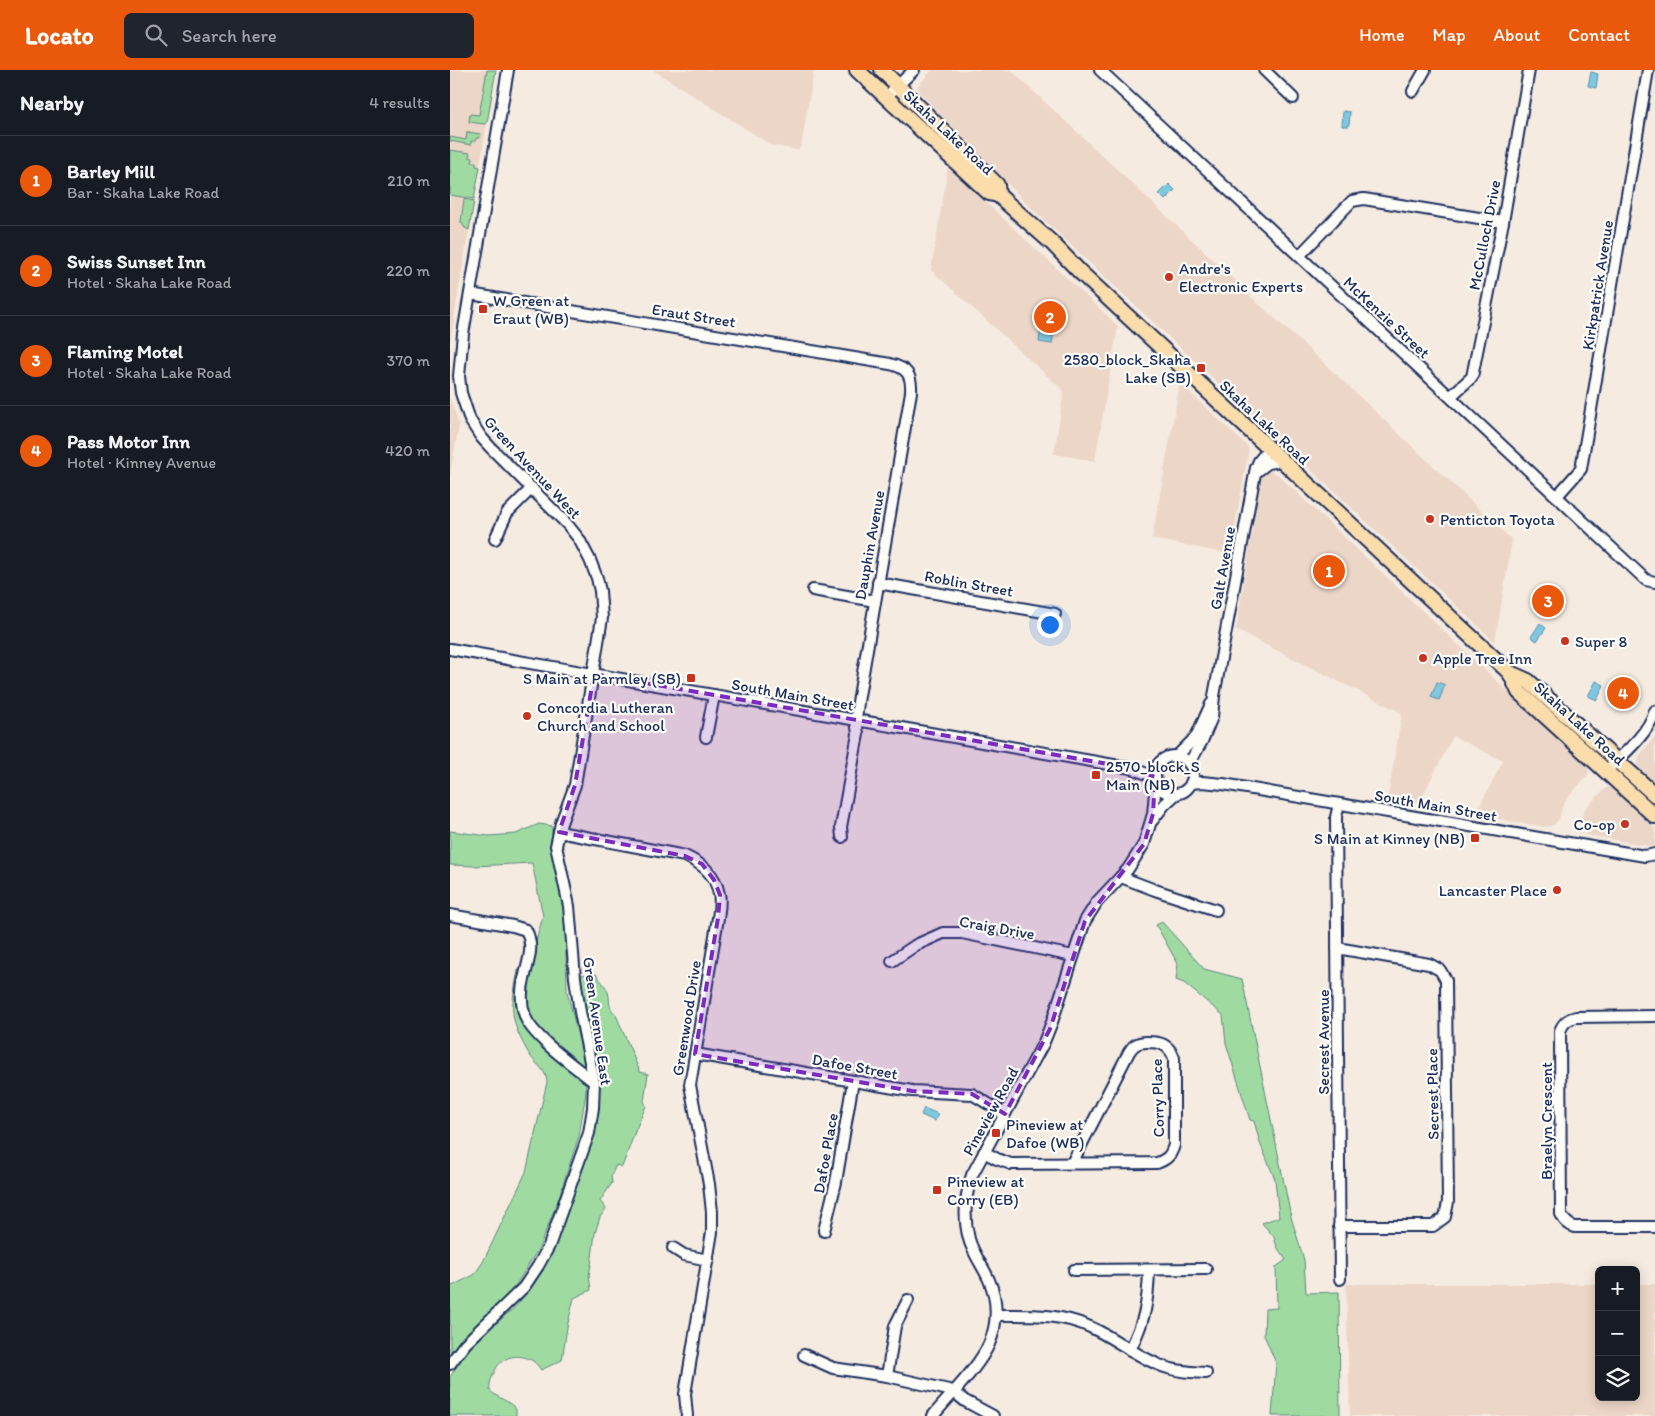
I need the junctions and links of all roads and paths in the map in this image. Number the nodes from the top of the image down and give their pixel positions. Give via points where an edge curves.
1 (508, 70) edge
2 (857, 70) edge
3 (882, 70) edge
4 (914, 70) edge
5 (1100, 70) edge
6 (1264, 70) edge
7 (1425, 70) edge
8 (1529, 70) edge
9 (1648, 70) edge
10 (898, 85) junction
11 (1413, 91) dead end
12 (886, 97) junction
13 (1294, 98) dead end
14 (998, 195) junction
15 (1503, 222) junction
16 (1299, 256) junction
17 (470, 294) junction
18 (909, 376) joint
19 (1450, 396) junction
20 (1269, 449) junction
21 (1281, 460) junction
22 (1255, 473) junction
23 (532, 488) junction
24 (1557, 496) junction
25 (495, 539) dead end
26 (1655, 582) edge
27 (878, 583) junction
28 (813, 590) dead end
29 (875, 601) junction
30 (1055, 614) dead end
31 (450, 649) edge
32 (1510, 672) junction
33 (594, 674) junction
34 (714, 695) junction
35 (1214, 696) junction
36 (1655, 710) edge
37 (856, 720) junction
38 (706, 737) dead end
39 (1177, 756) junction
40 (1617, 760) junction
41 (1159, 763) junction
42 (1190, 766) junction
43 (1131, 768) junction
44 (1606, 771) junction
45 (1155, 779) junction
46 (1191, 783) junction
47 (1222, 784) junction
48 (1176, 794) junction
49 (1655, 795) edge
50 (1339, 804) junction
51 (1655, 816) edge
52 (1150, 824) junction
53 (559, 832) junction
54 (842, 837) dead end
55 (1650, 855) edge
56 (1655, 862) edge
57 (1121, 876) junction
58 (1216, 910) dead end
59 (450, 915) edge
60 (1337, 948) junction
61 (1073, 956) junction
62 (892, 961) dead end
63 (1655, 1016) edge
64 (695, 1054) junction
65 (853, 1081) junction
66 (594, 1082) junction
67 (1005, 1114) junction
68 (984, 1152) junction
69 (1072, 1163) junction
70 (1339, 1226) junction
71 (1655, 1227) edge
72 (824, 1231) dead end
73 (673, 1248) dead end
74 (708, 1260) junction
75 (1206, 1269) dead end
76 (1074, 1270) dead end
77 (1149, 1270) junction
78 (1340, 1279) dead end
79 (908, 1300) dead end
80 (996, 1315) junction
81 (1130, 1350) junction
82 (804, 1355) dead end
83 (450, 1364) edge
84 (1206, 1373) dead end
85 (887, 1376) junction
86 (954, 1391) junction
87 (687, 1416) edge
88 (933, 1416) edge
89 (993, 1416) edge

1 - 17 street, Green Avenue West
2 - 12 main road, Skaha Lake Road
3 - 10 main road, Skaha Lake Road
4 - 10 street
5 - 16 street, McKenzie Street
6 - 13 street
7 - 11 street
8 - 15 street, McCulloch Drive
9 - 24 street, Kirkpatrick Avenue via 1581,469
10 - 12 street
10 - 14 main road, Skaha Lake Road via 996,185
12 - 14 main road, Skaha Lake Road via 989,194
14 - 20 main road, Skaha Lake Road
15 - 16 street via 1364,199 1352,200
15 - 19 street, McCulloch Drive via 1472,377
16 - 19 street, McKenzie Street
17 - 18 street, Eraut Street via 890,364 902,368
17 - 23 street, Green Avenue West via 459,376 464,404 481,436
18 - 27 street, Dauphin Avenue via 910,392
19 - 24 street, McKenzie Street
20 - 21 main road, Skaha Lake Road
20 - 22 street, Galt Avenue via 1259,461
21 - 22 street via 1268,463
21 - 32 main road, Skaha Lake Road
22 - 35 street, Galt Avenue
23 - 25 street via 507,513
23 - 33 street, Green Avenue West via 579,538 597,578 602,618
24 - 26 street, McKenzie Street via 1646,580
27 - 29 street, Dauphin Avenue
27 - 30 street, Roblin Street
28 - 29 street
29 - 37 street, Dauphin Avenue
31 - 33 street, South Main Street
32 - 40 main road, Skaha Lake Road via 1528,681
32 - 44 main road, Skaha Lake Road via 1519,692
33 - 34 street, South Main Street
33 - 53 street, Green Avenue East via 575,785
34 - 37 street, South Main Street
34 - 38 street
35 - 39 street, Galt Avenue via 1196,737
35 - 42 street, Galt Avenue via 1212,718
36 - 40 street via 1643,732
37 - 43 street, South Main Street
37 - 54 street, Dauphin Avenue via 858,734 841,827
39 - 41 street via 1167,757
39 - 42 street
40 - 44 street
40 - 49 main road, Skaha Lake Road
41 - 43 street, South Main Street
41 - 45 street
42 - 46 street
42 - 47 street, South Main Street
43 - 45 street, South Main Street
44 - 51 main road, Skaha Lake Road
45 - 48 street via 1162,790
45 - 52 street, Pineview Road
46 - 47 street, South Main Street
46 - 48 street
47 - 50 street, South Main Street
48 - 52 street, Pineview Road
50 - 55 street, South Main Street
50 - 60 street, Secrest Avenue via 1336,817
52 - 57 street, Pineview Road via 1138,856
53 - 64 street, Greenwood Drive via 685,856 702,864 714,880 720,895 718,918
53 - 66 street, Green Avenue East via 556,846 569,906 575,978
55 - 56 street, South Main Street
57 - 58 street
57 - 61 street, Pineview Road via 1089,913
59 - 66 street via 526,930 531,939 531,950 521,990 525,1018 548,1045
60 - 70 street, Secrest Avenue
60 - 70 street, Secrest Place via 1430,964 1440,970 1446,980 1448,1183 1445,1217 1433,1226
61 - 62 street, Craig Drive via 962,933 943,933
61 - 67 street, Pineview Road via 1050,1029
63 - 71 street, Braelyn Crescent via 1576,1017 1566,1021 1560,1031 1563,1218 1575,1227
64 - 65 street, Dafoe Street
64 - 74 street, Greenwood Drive via 690,1084 712,1212
65 - 67 street, Dafoe Street via 912,1091 972,1094
65 - 72 street, Dafoe Place
66 - 83 street, Green Avenue East via 589,1133 549,1246 524,1287 465,1344
67 - 68 street, Pineview Road
68 - 69 street, Corry Place via 1011,1164
68 - 80 street, Pineview Road via 967,1191 965,1219 972,1248 992,1289
69 - 69 street, Corry Place via 1157,1162 1171,1154 1174,1145 1174,1058 1166,1045 1142,1042 1129,1052
70 - 78 street, Secrest Avenue
73 - 74 street via 684,1255
74 - 87 street, Greenwood Drive via 685,1394
75 - 77 street
76 - 77 street
77 - 81 street via 1145,1316
79 - 85 street via 895,1326
80 - 81 street via 1053,1316 1071,1320 1089,1326
80 - 86 street, Pineview Road via 986,1350
81 - 84 street via 1159,1365
82 - 85 street via 833,1368
85 - 86 street
86 - 88 street, Pineview Road
86 - 89 street

